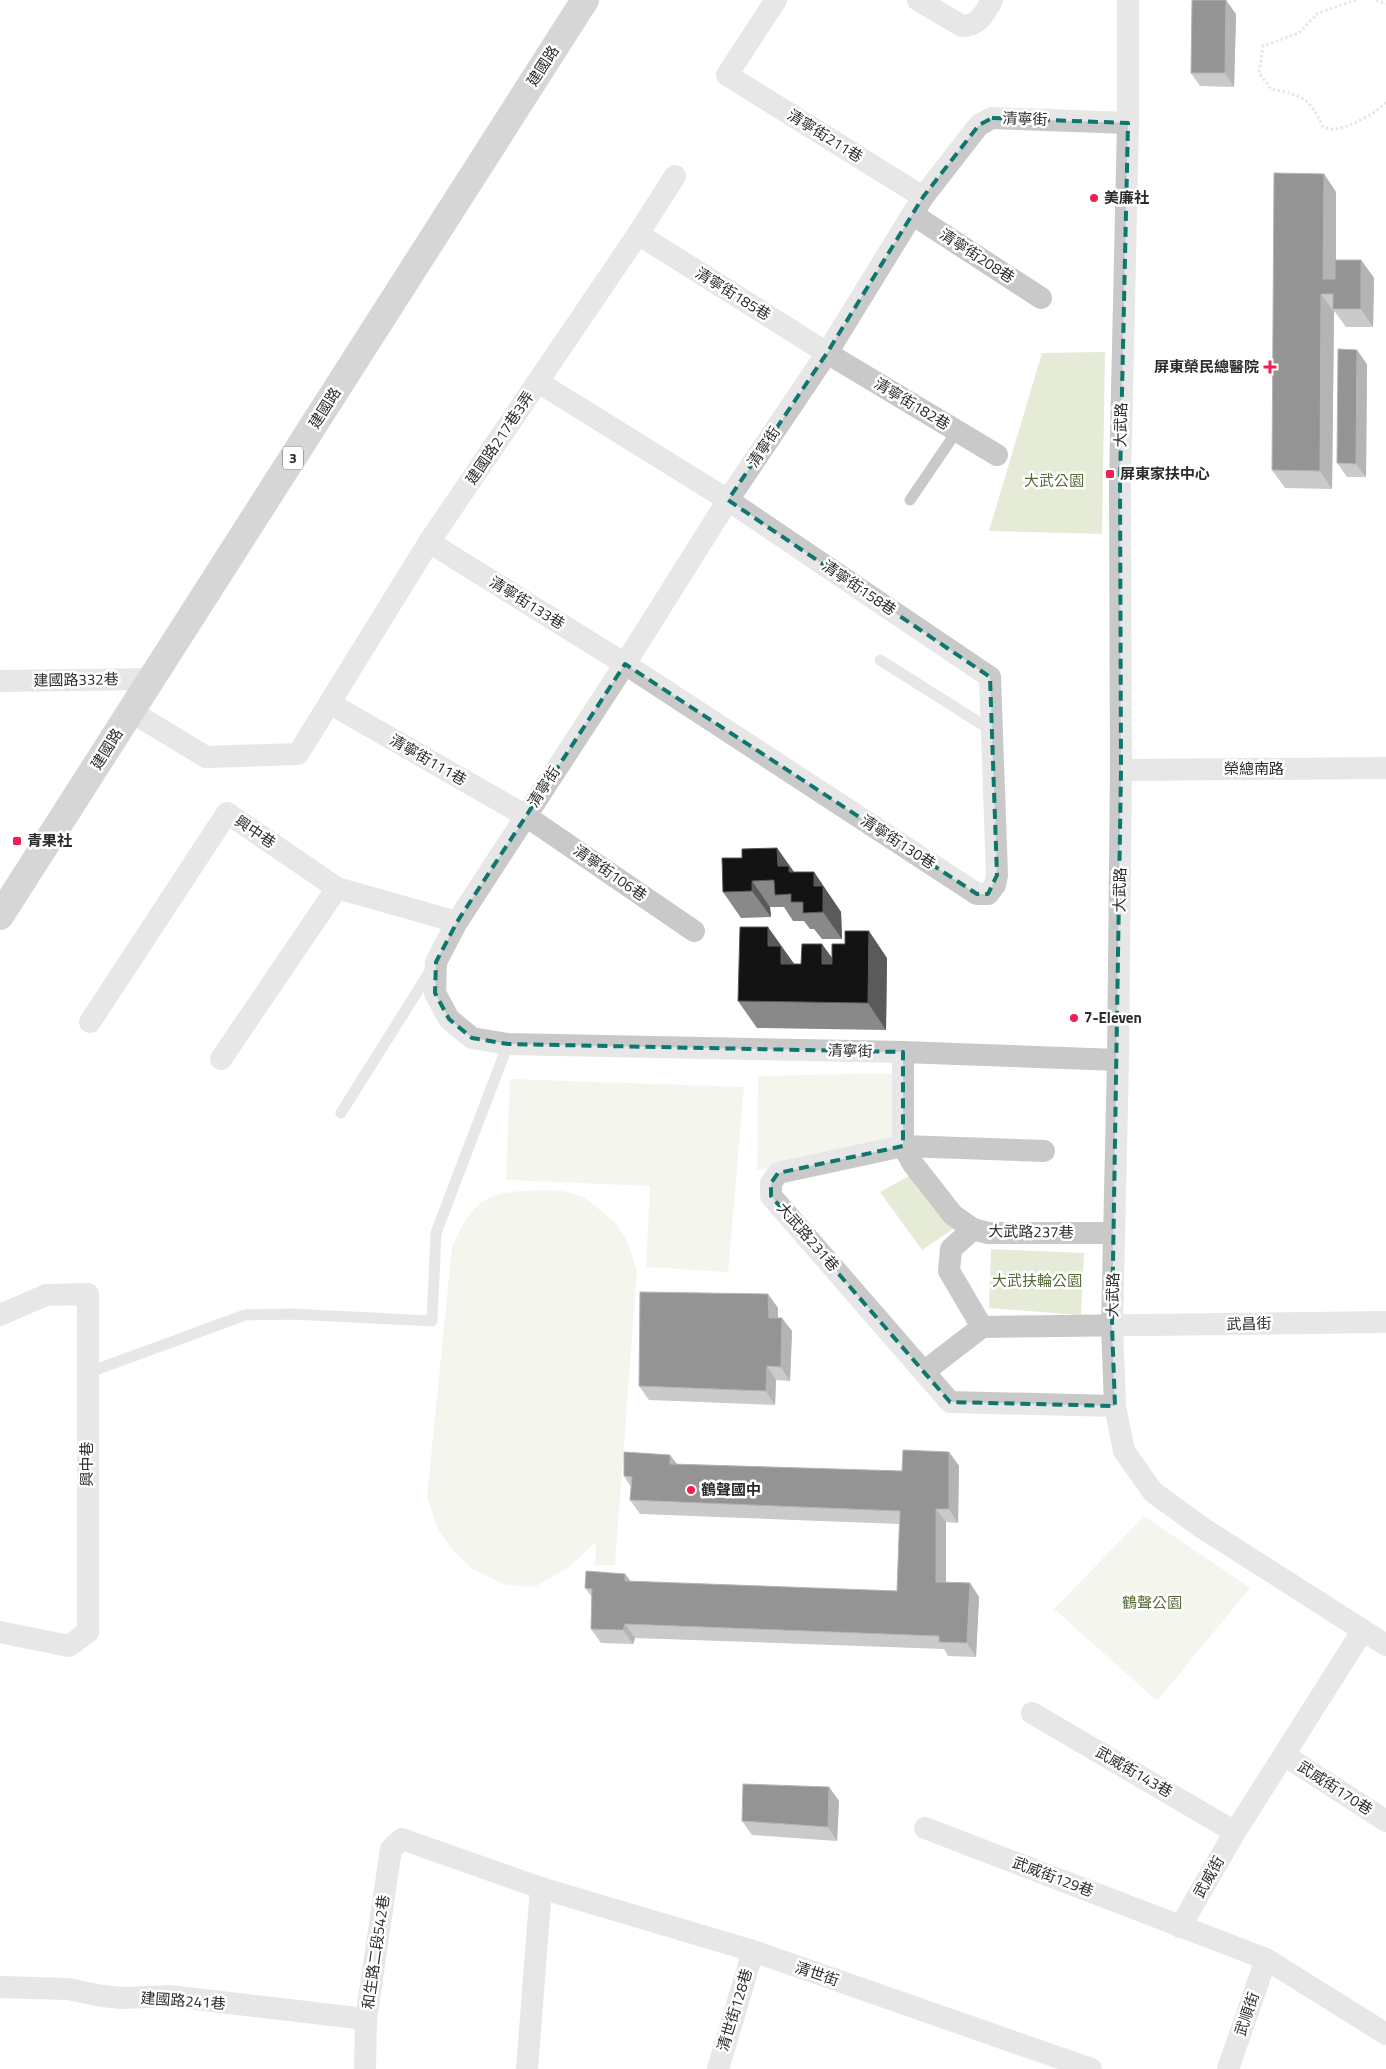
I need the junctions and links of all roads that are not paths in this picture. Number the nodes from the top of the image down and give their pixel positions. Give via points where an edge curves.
1 (585, 0) edge
2 (776, 0) edge
3 (918, 0) edge
4 (992, 0) edge
5 (1128, 0) edge
6 (1128, 123) junction
7 (675, 176) dead end
8 (918, 205) junction
9 (638, 234) junction
10 (1041, 298) dead end
11 (828, 353) junction
12 (538, 382) junction
13 (957, 431) junction
14 (997, 455) dead end
15 (728, 500) junction
16 (910, 500) dead end
17 (429, 542) junction
18 (880, 660) dead end
19 (625, 664) junction
20 (990, 677) joint
21 (153, 678) junction
22 (0, 681) edge
23 (331, 704) junction
24 (130, 711) junction
25 (992, 730) junction
26 (1386, 768) edge
27 (1121, 770) junction
28 (526, 816) junction
29 (337, 888) junction
30 (0, 916) edge
31 (457, 922) junction
32 (694, 931) dead end
33 (436, 962) junction
34 (90, 1022) dead end
35 (508, 1044) junction
36 (902, 1052) junction
37 (221, 1059) dead end
38 (1118, 1060) junction
39 (341, 1113) dead end
40 (903, 1146) junction
41 (1044, 1151) dead end
42 (973, 1229) junction
43 (1114, 1233) junction
44 (0, 1315) edge
45 (1386, 1322) edge
46 (1112, 1326) junction
47 (982, 1327) junction
48 (925, 1371) junction
49 (87, 1373) junction
50 (1115, 1406) junction
51 (1363, 1630) junction
52 (0, 1632) edge
53 (1386, 1645) edge
54 (1032, 1713) dead end
55 (1284, 1755) junction
56 (1386, 1821) edge
57 (925, 1828) dead end
58 (1235, 1832) junction
59 (402, 1840) joint
60 (541, 1888) junction
61 (1180, 1927) junction
62 (753, 1951) junction
63 (1266, 1959) junction
64 (0, 1986) edge
65 (366, 2019) junction
66 (1386, 2034) edge
67 (365, 2069) edge
68 (526, 2069) edge
69 (718, 2069) edge
70 (1091, 2069) edge
71 (1228, 2069) edge

1 - 21 main road, 建國路 / 3
2 - 8 street, 清寧街211巷 via 727,75
3 - 4 street via 962,26 970,27 978,22
5 - 6 street, 大武路
6 - 8 street, 清寧街 via 992,118 978,125
6 - 27 street, 大武路 via 1120,482
7 - 9 street, 建國路217巷3弄
8 - 10 street, 清寧街208巷
8 - 11 street, 清寧街
9 - 11 street, 清寧街185巷
9 - 12 street, 建國路217巷3弄
11 - 13 street, 清寧街182巷
11 - 15 street, 清寧街
12 - 15 street, 清寧街158巷
12 - 17 street, 建國路217巷3弄
13 - 14 street, 清寧街182巷
13 - 16 lane
15 - 19 street, 清寧街
15 - 20 street, 清寧街158巷
17 - 19 street, 清寧街133巷
17 - 23 street, 建國路217巷3弄
18 - 25 lane
19 - 25 street, 清寧街130巷 via 977,894 988,894 997,875
19 - 28 street, 清寧街
20 - 25 street, 清寧街130巷
21 - 22 street, 建國路332巷
21 - 24 main road, 建國路 / 3
23 - 24 street, 建國路217巷3弄 via 298,754 252,756 206,757
23 - 28 street, 清寧街111巷
24 - 30 main road, 建國路 / 3
26 - 27 street, 榮總南路
27 - 38 street, 大武路
28 - 31 street, 清寧街
28 - 32 street, 清寧街106巷
29 - 31 street, 興中巷
29 - 34 street, 興中巷 via 227,813
29 - 37 street
31 - 33 street, 清寧街
33 - 35 street, 清寧街 via 435,993 449,1019 472,1038
33 - 39 lane
35 - 36 street, 清寧街
35 - 49 lane via 436,1233 432,1321 292,1314 245,1315
36 - 38 street, 清寧街
36 - 40 street
38 - 43 street, 大武路
40 - 41 street, 大武路231巷
40 - 42 street, 大武路237巷 via 953,1215
40 - 48 street, 大武路231巷 via 778,1173 771,1183 771,1196
42 - 43 street, 大武路237巷 via 988,1232
42 - 47 street via 951,1249 949,1271
43 - 46 street, 大武路
44 - 49 street, 興中巷 via 46,1295 88,1294
45 - 46 street, 武昌街
46 - 47 street
46 - 50 street, 大武路
47 - 48 street
48 - 50 street, 大武路231巷 via 950,1402
49 - 52 street, 興中巷 via 88,1632 69,1646
50 - 51 street, 大武路 via 1124,1451 1153,1492 1201,1527
51 - 53 street, 大武路
51 - 55 street, 武威街
54 - 58 street, 武威街143巷
55 - 56 street, 武威街170巷
55 - 58 street, 武威街
57 - 61 street, 武威街129巷
58 - 61 street, 武威街
59 - 60 street, 清世街
59 - 65 street, 和生路二段542巷 via 391,1849
60 - 62 street, 清世街
60 - 68 street
61 - 63 street
62 - 69 street, 清世街128巷
62 - 70 street, 清世街
63 - 66 street
63 - 71 street, 武順街
64 - 65 street, 建國路241巷 via 68,1989 122,1998 170,1996
65 - 67 street, 和生路二段542巷

